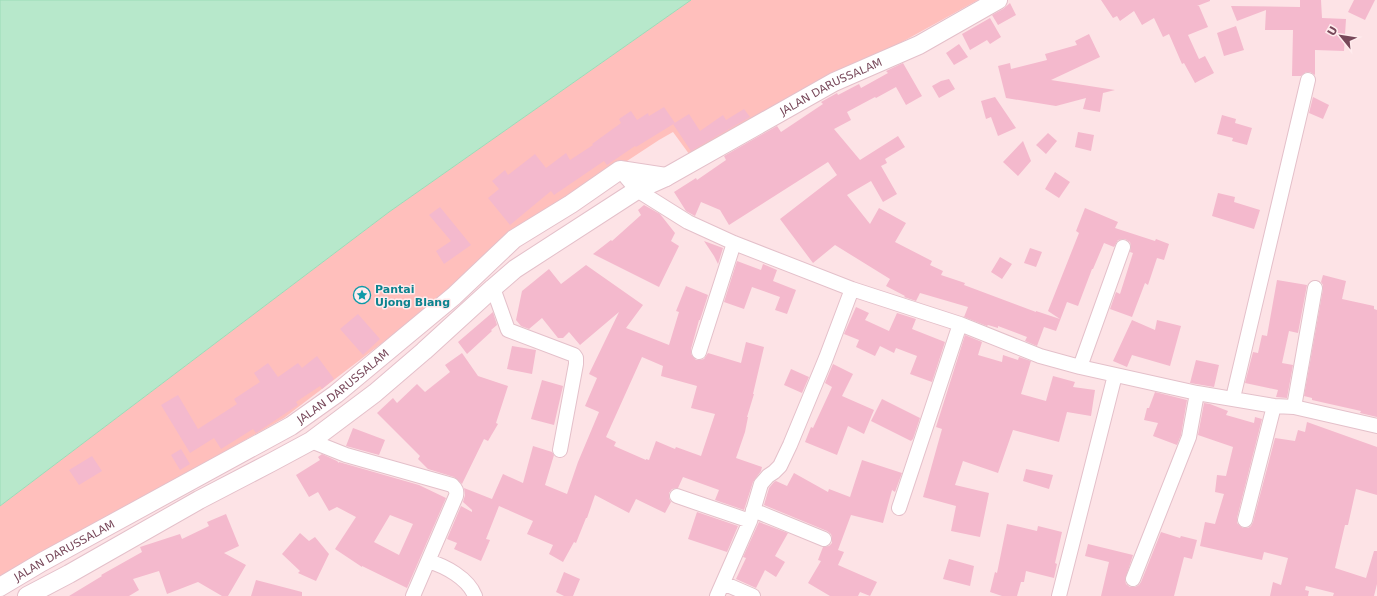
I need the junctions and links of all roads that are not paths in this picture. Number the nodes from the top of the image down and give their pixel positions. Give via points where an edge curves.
1 (998, 0) edge
2 (1308, 80) dead end
3 (620, 170) junction
4 (666, 177) junction
5 (638, 190) junction
6 (734, 243) junction
7 (1123, 247) dead end
8 (492, 288) junction
9 (1315, 288) dead end
10 (852, 290) junction
11 (960, 324) junction
12 (699, 352) dead end
13 (1080, 367) junction
14 (1115, 375) junction
15 (1197, 393) junction
16 (1233, 398) junction
17 (1274, 406) junction
18 (1294, 407) junction
19 (1377, 426) edge
20 (311, 441) junction
21 (560, 450) dead end
22 (678, 496) dead end
23 (899, 508) dead end
24 (751, 516) junction
25 (1245, 520) dead end
26 (824, 539) dead end
27 (428, 561) junction
28 (1133, 579) dead end
29 (723, 583) junction
30 (0, 587) edge
31 (28, 596) edge
32 (413, 596) edge
33 (475, 596) edge
34 (717, 596) edge
35 (753, 596) edge
36 (1059, 596) edge

1 - 4 street, JALAN DARUSSALAM via 919,45 834,82
2 - 16 street
3 - 4 street
3 - 5 street
3 - 30 street, JALAN DARUSSALAM via 514,239 454,296 336,394 291,426
4 - 5 street, JALAN DARUSSALAM
5 - 6 street via 688,222
5 - 8 street, JALAN DARUSSALAM via 515,270
6 - 10 street
6 - 12 street
7 - 13 street
8 - 20 street, JALAN DARUSSALAM via 424,351
8 - 21 street via 508,330 574,355 576,358
9 - 18 street
10 - 11 street
10 - 24 street via 790,445 780,466 761,484
11 - 13 street via 1040,356
11 - 23 street
13 - 14 street
14 - 15 street
14 - 36 street
15 - 16 street
15 - 28 street via 1189,437
16 - 17 street
17 - 18 street
17 - 25 street
18 - 19 street
20 - 27 street via 346,456 456,488 456,496
20 - 31 street, JALAN DARUSSALAM via 199,500
22 - 24 street
24 - 26 street
24 - 29 street
27 - 32 street
27 - 33 street via 461,578 473,590
29 - 34 street
29 - 35 street

